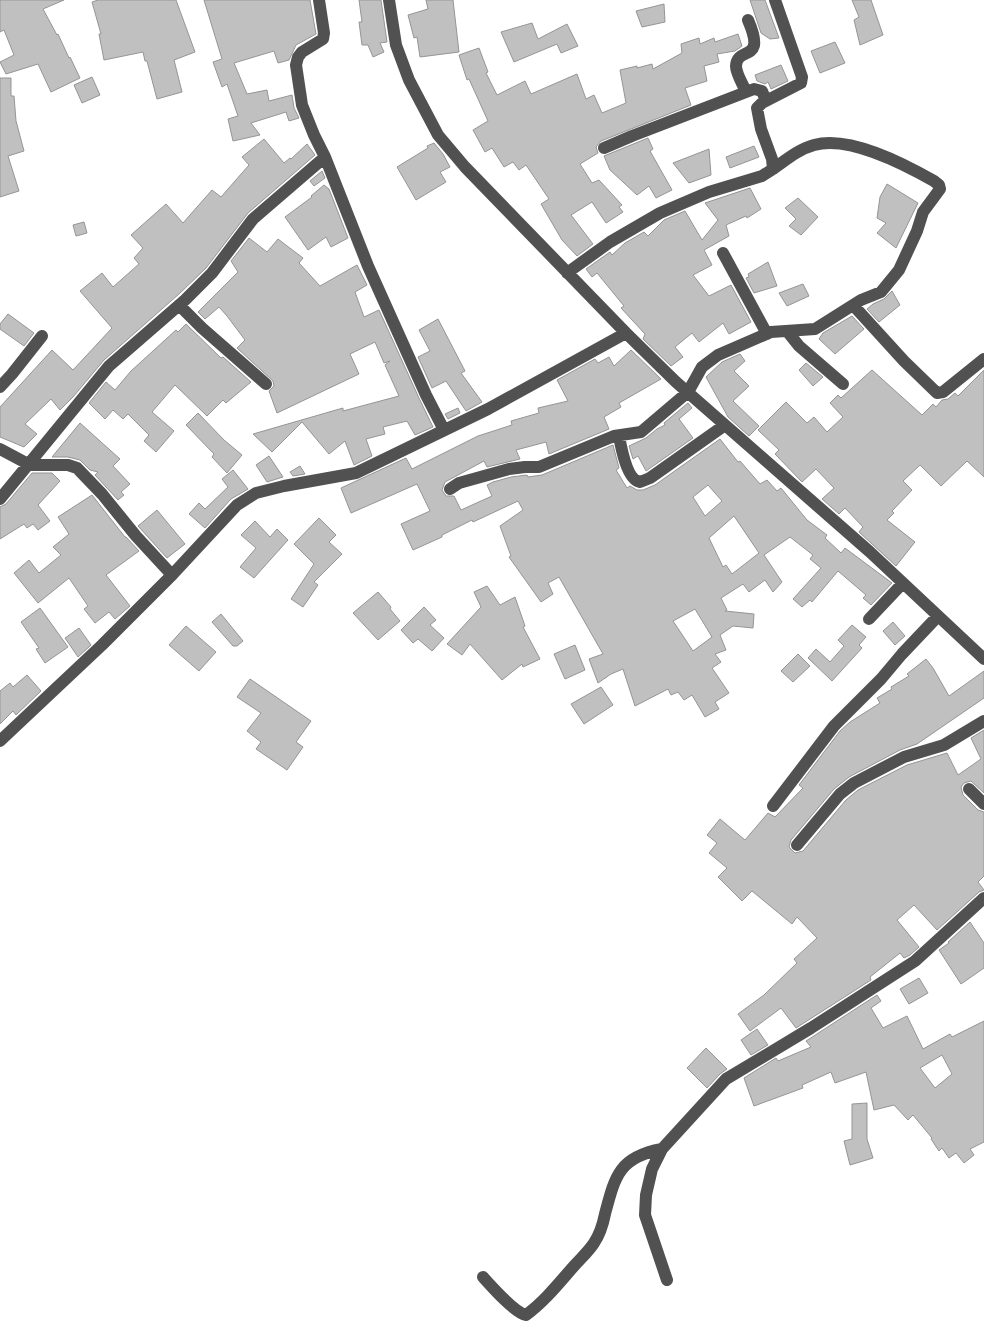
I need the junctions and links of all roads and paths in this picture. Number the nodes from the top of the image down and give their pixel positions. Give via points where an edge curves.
1 (319, 0) edge
2 (389, 0) edge
3 (775, 0) edge
4 (748, 20) dead end
5 (746, 92) junction
6 (766, 101) junction
7 (604, 148) dead end
8 (325, 157) junction
9 (774, 169) junction
10 (723, 253) dead end
11 (567, 273) junction
12 (179, 305) junction
13 (853, 305) junction
14 (763, 327) junction
15 (787, 331) junction
16 (626, 334) junction
17 (42, 336) dead end
18 (984, 359) edge
19 (266, 384) dead end
20 (843, 384) dead end
21 (0, 387) edge
22 (683, 387) junction
23 (726, 425) junction
24 (444, 430) junction
25 (619, 436) junction
26 (0, 449) edge
27 (30, 464) junction
28 (450, 489) dead end
29 (0, 499) edge
30 (172, 575) junction
31 (903, 584) junction
32 (938, 616) junction
33 (869, 619) dead end
34 (984, 659) edge
35 (984, 721) edge
36 (0, 741) edge
37 (969, 788) dead end
38 (984, 804) edge
39 (774, 806) dead end
40 (798, 845) dead end
41 (984, 898) edge
42 (662, 1148) junction
43 (482, 1277) dead end
44 (667, 1280) dead end

1 - 8 street via 323,39 302,52 296,65 302,105
2 - 11 street via 396,45 409,80 438,134 465,168
3 - 6 street via 802,77 793,88
4 - 5 street via 755,36 754,48 736,63
5 - 6 street via 759,89
5 - 7 street
6 - 9 street via 757,108
8 - 12 street via 253,219 212,274
8 - 24 street via 368,266
9 - 11 street via 660,213 610,242
9 - 13 street via 813,145 831,142 892,159 940,187 923,212 899,270 881,292
10 - 14 street
11 - 16 street
12 - 19 street
12 - 27 street via 109,366
13 - 15 street via 815,329
13 - 18 street via 937,393
14 - 15 street
14 - 22 street via 702,366
15 - 20 street via 799,346
16 - 22 street
16 - 24 street
17 - 21 street
22 - 23 street
22 - 25 street via 641,432
23 - 25 street via 640,482 634,480 630,472
23 - 31 street
24 - 30 street via 356,473 256,493 237,505
25 - 28 street via 539,467 509,469 459,483
26 - 27 street
27 - 29 street
27 - 30 street via 77,468
30 - 36 street
31 - 32 street
31 - 33 street
32 - 34 street
32 - 39 street via 834,726
35 - 40 street via 944,745 904,758 854,782
37 - 38 street
41 - 42 street via 915,962 726,1079
42 - 43 street via 645,1152 620,1171 612,1186 595,1242 545,1300 526,1315
42 - 44 street via 652,1169 645,1215

